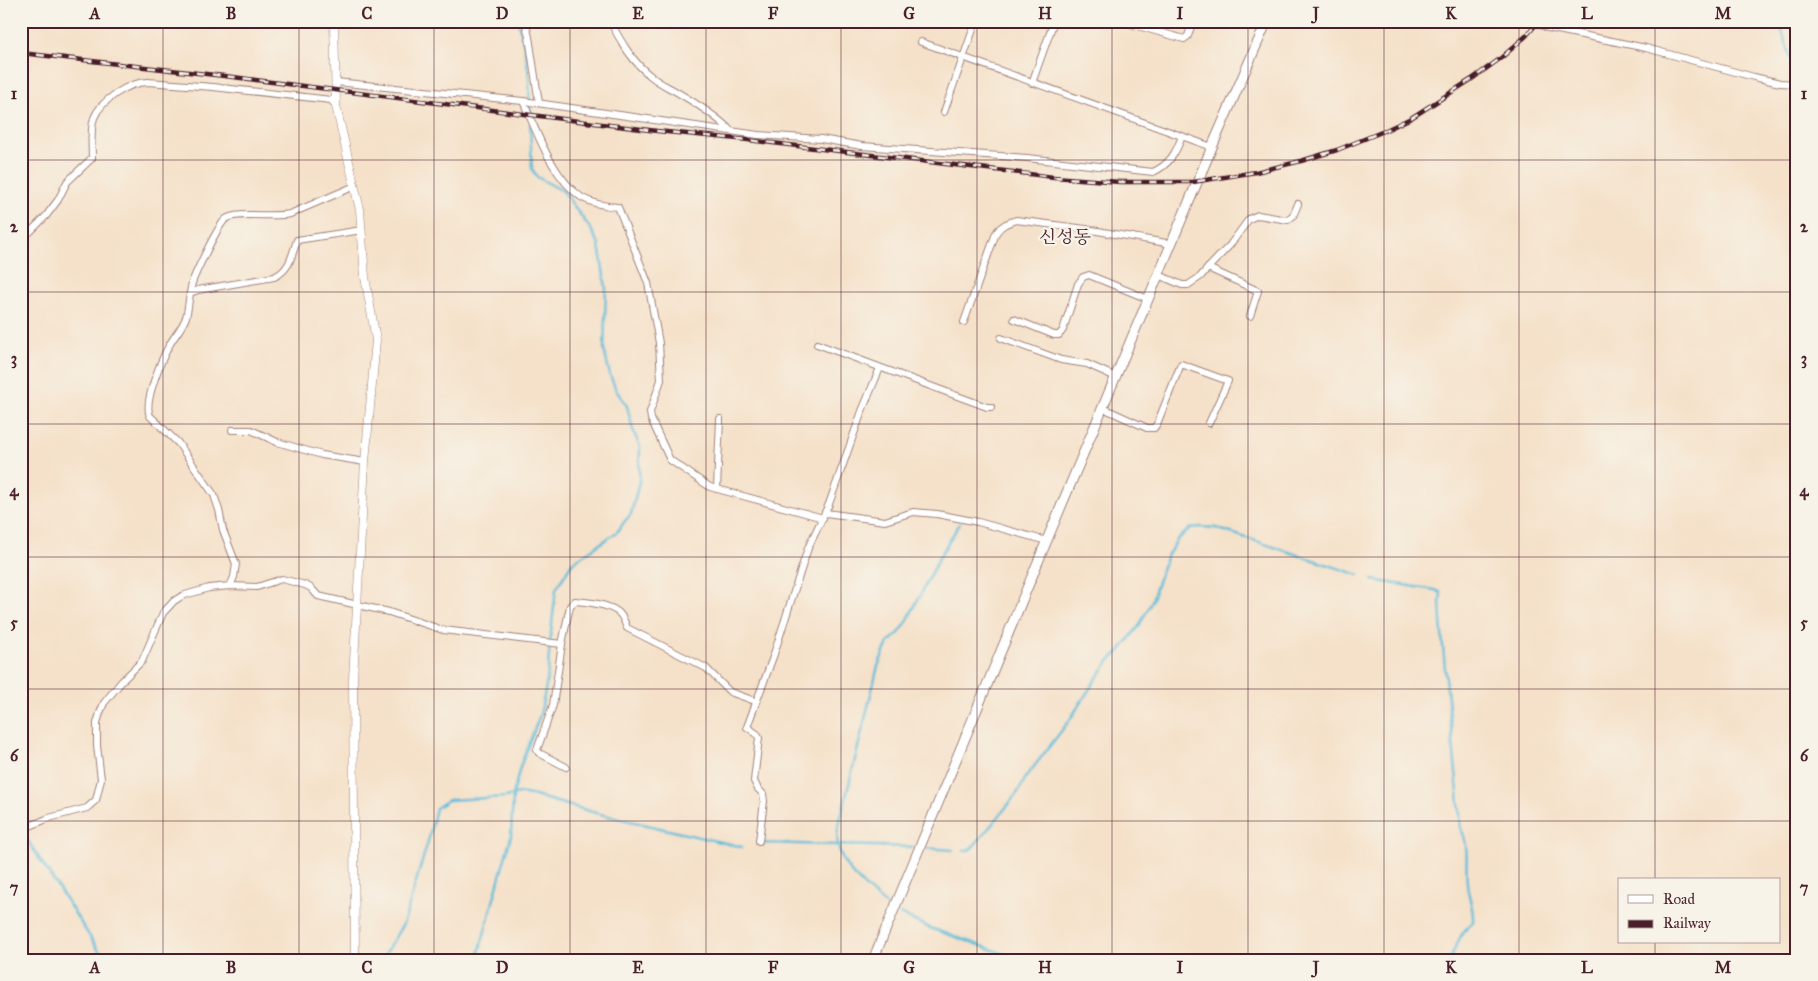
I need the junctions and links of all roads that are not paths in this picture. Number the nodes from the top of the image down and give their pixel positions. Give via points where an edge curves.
1 (334, 21) edge
2 (525, 21) edge
3 (610, 21) edge
4 (976, 21) edge
5 (1054, 21) edge
6 (1120, 21) edge
7 (1193, 21) edge
8 (1267, 21) edge
9 (1531, 21) edge
10 (921, 42) dead end
11 (963, 58) junction
12 (336, 82) junction
13 (1032, 83) junction
14 (1797, 84) edge
15 (524, 101) junction
16 (539, 103) junction
17 (336, 106) junction
18 (944, 112) dead end
19 (730, 130) junction
20 (1182, 136) junction
21 (1212, 147) junction
22 (355, 186) junction
23 (1298, 204) dead end
24 (362, 230) junction
25 (21, 238) edge
26 (1172, 244) junction
27 (1208, 268) junction
28 (1158, 275) junction
29 (190, 293) junction
30 (1148, 299) junction
31 (1250, 316) dead end
32 (1014, 320) dead end
33 (964, 322) dead end
34 (1001, 338) dead end
35 (817, 344) dead end
36 (880, 368) junction
37 (1116, 377) junction
38 (991, 406) dead end
39 (1103, 408) junction
40 (720, 419) dead end
41 (1209, 423) dead end
42 (232, 430) dead end
43 (365, 462) junction
44 (717, 489) junction
45 (825, 516) junction
46 (1047, 541) junction
47 (230, 586) junction
48 (357, 606) junction
49 (562, 644) junction
50 (756, 701) junction
51 (566, 767) dead end
52 (21, 833) edge
53 (759, 841) dead end
54 (355, 960) edge
55 (873, 960) edge

1 - 12 street
2 - 16 street
3 - 19 street via 623,45 653,79 699,105
4 - 11 street
5 - 13 street
6 - 7 street via 1184,39
8 - 21 main road
9 - 14 street via 1548,28 1646,48 1754,77
10 - 11 street
11 - 13 street
11 - 18 street
12 - 15 street
12 - 17 street
13 - 20 street
15 - 16 street
15 - 44 street via 548,156 572,190 592,203 618,208 648,283 659,343 661,380 650,412 651,419 670,460
16 - 19 street
17 - 22 street
17 - 25 street via 331,100 213,87 148,82 130,85 109,100 94,118 92,158 67,182 46,216
19 - 20 street via 862,146 1027,158 1153,172 1169,162
20 - 21 street
21 - 26 main road
22 - 24 street
22 - 29 street via 282,216 227,218 197,271
23 - 27 street via 1288,220 1258,215 1249,219
24 - 29 street via 297,240 290,263 281,275 274,278
24 - 43 street via 365,277 376,340
26 - 28 main road
26 - 33 street via 1086,229 1016,220 1009,222 996,233
27 - 28 street via 1188,285
27 - 31 street via 1258,291
28 - 30 main road
29 - 47 street via 185,319 166,352 147,411 178,443 214,495 236,564
30 - 32 street via 1090,275 1078,284 1059,335
30 - 37 main road
34 - 37 street via 1061,360 1087,364
35 - 36 street
36 - 38 street
36 - 45 street
37 - 39 main road
39 - 41 street via 1147,428 1154,428 1181,364 1228,381
39 - 46 main road
40 - 44 street
42 - 43 street via 251,430 277,442 322,455
43 - 48 street
44 - 45 street
45 - 46 street via 885,521 912,512 937,514
45 - 50 street via 808,548
46 - 55 main road
47 - 48 street via 257,587 282,579 311,588 318,596
47 - 52 street via 182,596 168,607 142,661 104,703 97,735 100,788 92,804 35,824
48 - 49 street via 389,612 443,630
48 - 54 street via 353,679
49 - 50 street via 572,603 604,606 618,612 627,628 706,668 730,692
49 - 51 street via 553,705 537,750
50 - 53 street via 747,727 759,738 754,781 764,801

